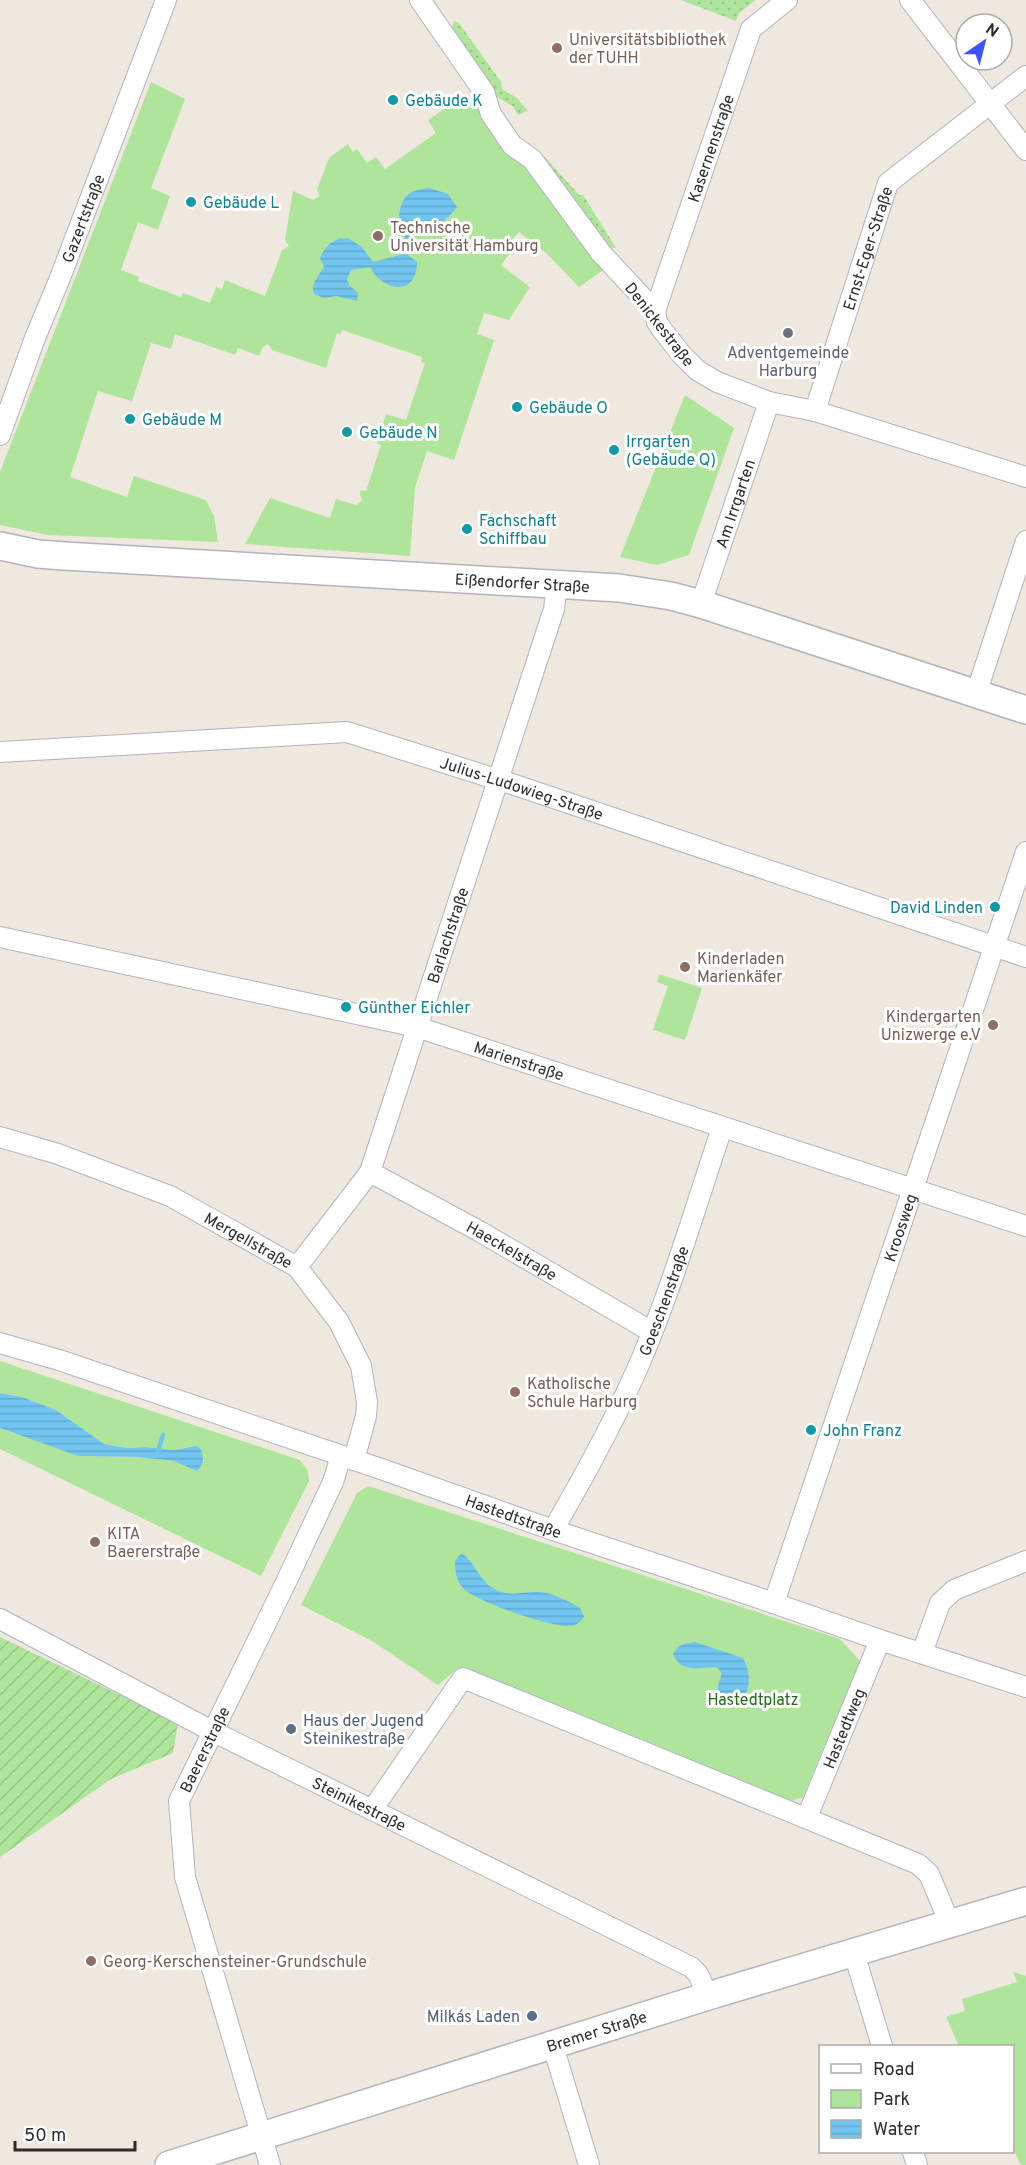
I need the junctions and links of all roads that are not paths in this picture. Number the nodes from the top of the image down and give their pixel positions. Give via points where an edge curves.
1 (166, 0) edge
2 (420, 0) edge
3 (787, 0) edge
4 (910, 0) edge
5 (1026, 76) edge
6 (990, 103) junction
7 (1026, 150) edge
8 (655, 311) junction
9 (769, 402) junction
10 (815, 411) junction
11 (0, 435) edge
12 (1026, 477) edge
13 (1026, 542) edge
14 (0, 546) edge
15 (557, 585) junction
16 (701, 604) junction
17 (976, 694) junction
18 (1026, 710) edge
19 (0, 752) edge
20 (499, 780) junction
21 (1026, 852) edge
22 (0, 938) edge
23 (995, 946) junction
24 (1026, 957) edge
25 (417, 1027) junction
26 (722, 1128) junction
27 (0, 1137) edge
28 (370, 1172) junction
29 (913, 1189) junction
30 (1026, 1226) edge
31 (297, 1267) junction
32 (652, 1332) junction
33 (0, 1343) edge
34 (347, 1458) junction
35 (554, 1530) junction
36 (1026, 1561) edge
37 (774, 1603) junction
38 (0, 1619) edge
39 (880, 1640) junction
40 (922, 1653) junction
41 (1026, 1687) edge
42 (212, 1731) junction
43 (372, 1810) junction
44 (807, 1817) junction
45 (1026, 1901) edge
46 (950, 1924) junction
47 (854, 1953) junction
48 (708, 1996) junction
49 (882, 2045) edge
50 (553, 2046) junction
51 (262, 2137) junction
52 (169, 2165) edge
53 (270, 2165) edge
54 (589, 2165) edge

1 - 11 street, Gazertstraße
2 - 8 street, Denickestraße via 484,92 490,114 512,145 532,159 601,252
3 - 8 street, Kasernenstraße via 751,29
4 - 6 street
5 - 6 street, Ernst-Eger-Straße
6 - 7 street
6 - 10 street, Ernst-Eger-Straße via 888,183
8 - 9 street, Denickestraße via 663,331 697,370
9 - 10 street, Denickestraße
9 - 16 street, Am Irrgarten
10 - 12 street, Denickestraße
13 - 17 street
14 - 15 main road, Eißendorfer Straße via 64,556
15 - 16 main road, Eißendorfer Straße via 627,589
15 - 20 street, Barlachstraße via 554,609
16 - 17 main road, Eißendorfer Straße
17 - 18 main road, Eißendorfer Straße
19 - 20 street, Julius-Ludowieg-Straße via 347,732
20 - 23 street, Julius-Ludowieg-Straße
20 - 25 street, Barlachstraße
21 - 23 street, Kroosweg
22 - 25 street, Marienstraße
23 - 24 street, Julius-Ludowieg-Straße
23 - 29 street, Kroosweg
25 - 26 street, Marienstraße
25 - 28 street, Barlachstraße
26 - 29 street, Marienstraße
26 - 32 street, Goeschenstraße
27 - 31 street, Mergellstraße via 170,1196
28 - 31 street, Barlachstraße
28 - 32 street, Haeckelstraße
29 - 30 street, Marienstraße
29 - 37 street, Kroosweg
31 - 34 street, Mergellstraße via 339,1322 361,1366 367,1402 364,1427
32 - 35 street, Goeschenstraße via 611,1422
33 - 34 street, Hastedtstraße
34 - 35 street, Hastedtstraße
34 - 42 street, Baererstraße
35 - 37 street, Hastedtstraße
36 - 40 street via 954,1590 940,1603
37 - 39 street, Hastedtstraße
38 - 42 street, Steinikestraße
39 - 40 street, Hastedtstraße
39 - 44 street, Hastedtweg
40 - 41 street, Hastedtstraße
42 - 43 street, Steinikestraße
42 - 51 street, Baererstraße via 179,1801 185,1877
43 - 44 street via 463,1678
43 - 48 street, Steinikestraße via 691,1968
44 - 46 street via 918,1864 928,1874
45 - 46 main road, Bremer Straße
46 - 47 main road, Bremer Straße
47 - 48 main road, Bremer Straße
47 - 49 street
48 - 50 main road, Bremer Straße
50 - 51 main road, Bremer Straße
50 - 54 street
51 - 52 main road, Bremer Straße
51 - 53 street, Baererstraße

